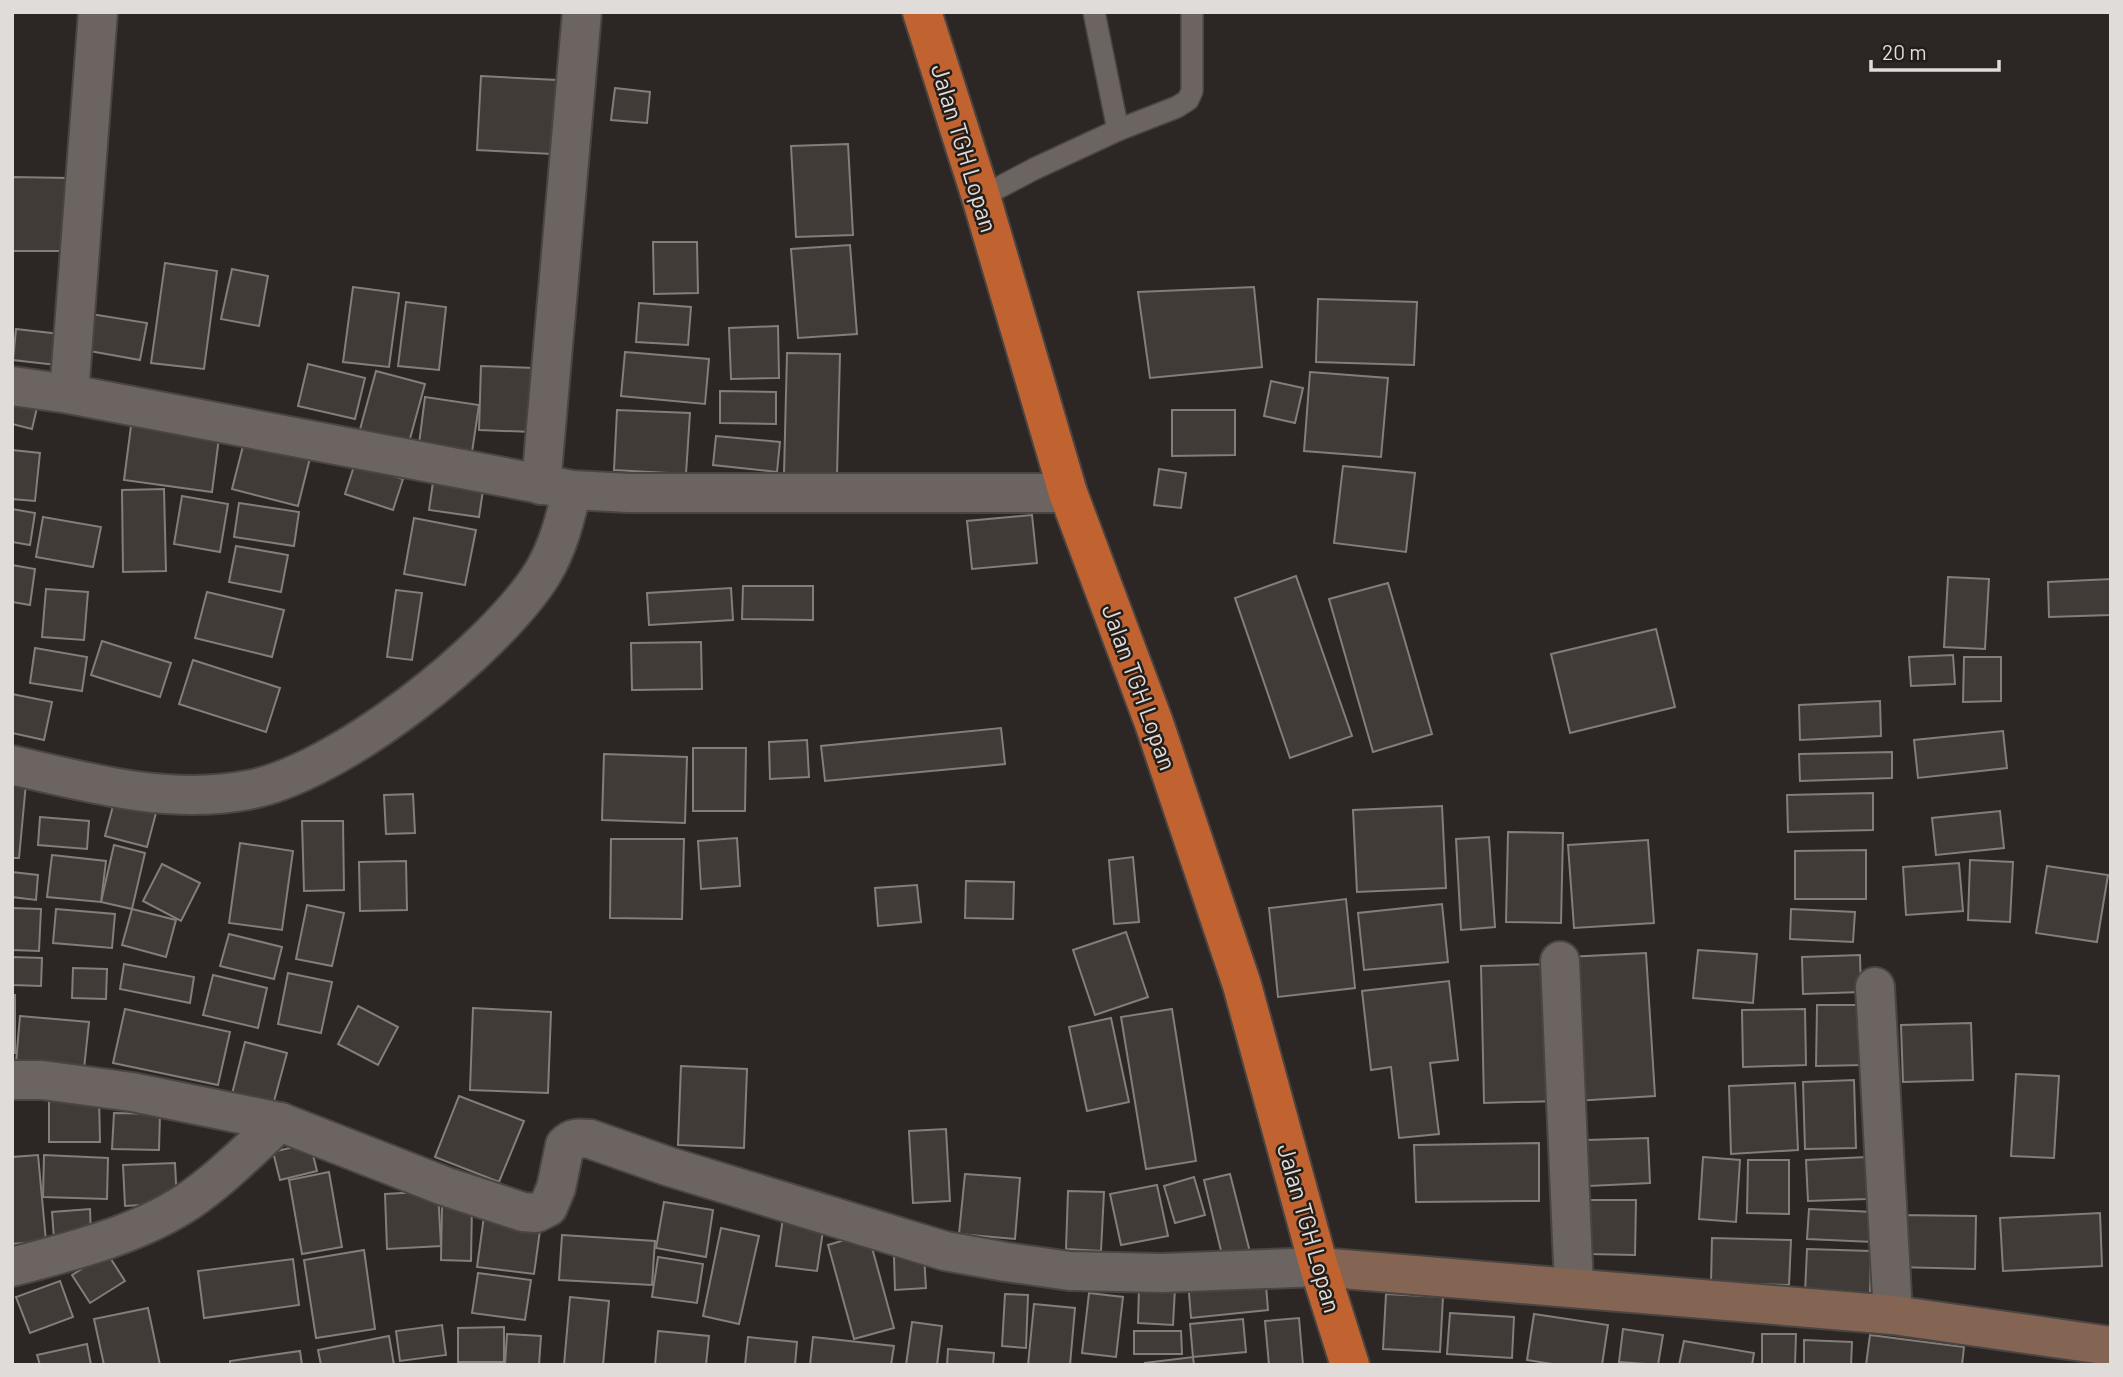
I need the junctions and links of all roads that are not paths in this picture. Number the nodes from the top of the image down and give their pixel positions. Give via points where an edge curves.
1 (98, 12) edge
2 (582, 12) edge
3 (922, 12) edge
4 (1094, 12) edge
5 (1192, 12) edge
6 (1118, 130) junction
7 (981, 197) junction
8 (12, 386) edge
9 (69, 394) junction
10 (557, 487) junction
11 (1068, 493) junction
12 (12, 765) edge
13 (1560, 961) dead end
14 (1875, 987) dead end
15 (12, 1080) edge
16 (280, 1122) junction
17 (12, 1267) edge
18 (1319, 1267) junction
19 (1574, 1287) junction
20 (1893, 1315) junction
21 (2111, 1346) edge
22 (1350, 1365) edge

1 - 9 street
2 - 10 street
3 - 7 highway, Jalan TGH Lopan
4 - 6 lane
5 - 6 lane via 1192,91 1188,100
6 - 7 lane
7 - 11 highway, Jalan TGH Lopan
8 - 9 street
9 - 10 street
10 - 11 street via 629,493
10 - 12 street via 561,534 521,604 433,686 318,764 288,779 248,790 194,796 143,793
11 - 18 highway, Jalan TGH Lopan via 1154,723 1242,985
13 - 19 street
14 - 20 street
15 - 16 street via 132,1093
16 - 17 street via 186,1203 149,1223
16 - 18 street via 523,1212 548,1208 565,1145 580,1138 945,1251 1006,1262 1070,1271 1162,1273
18 - 19 street
18 - 22 highway, Jalan TGH Lopan
19 - 20 street
20 - 21 street

